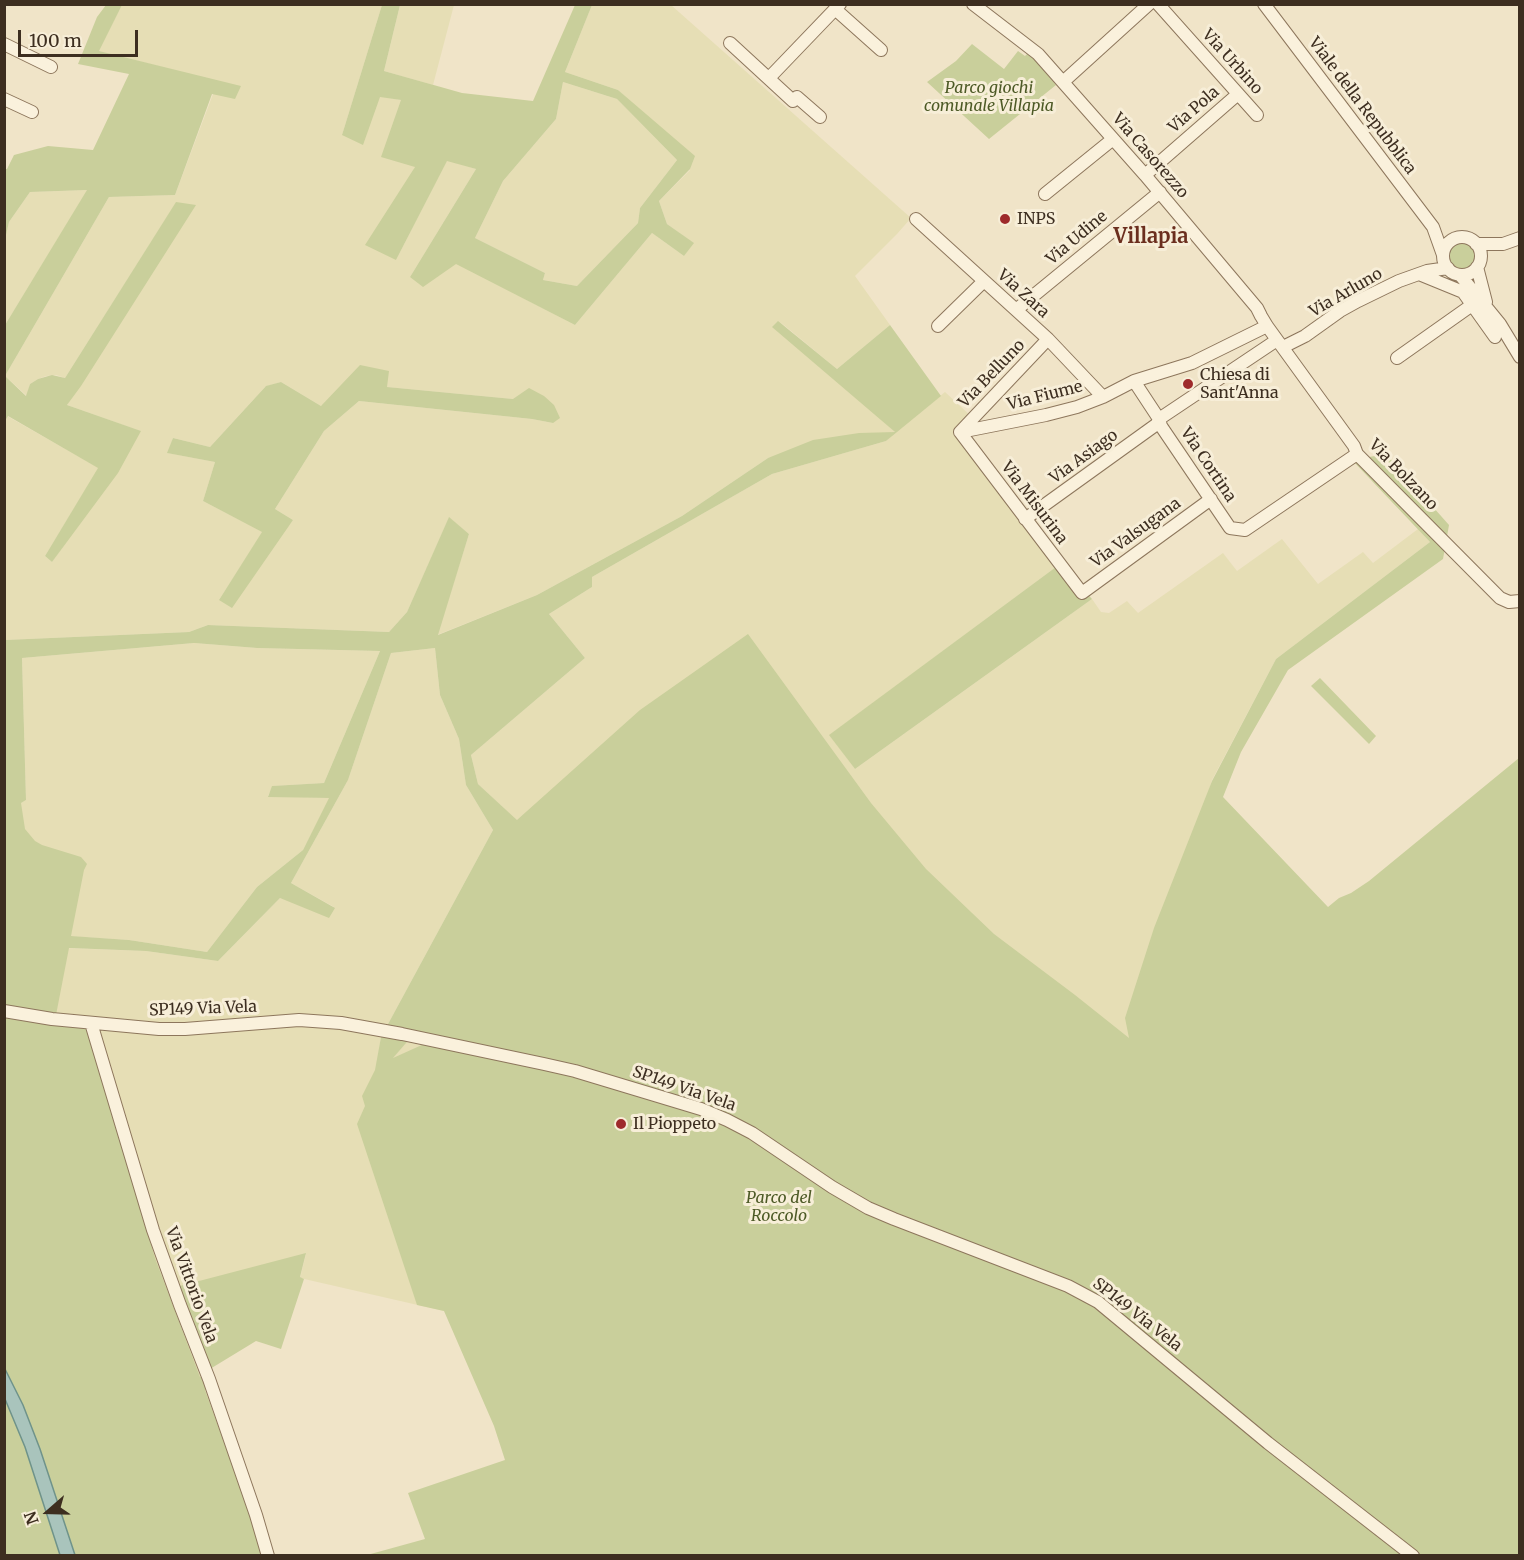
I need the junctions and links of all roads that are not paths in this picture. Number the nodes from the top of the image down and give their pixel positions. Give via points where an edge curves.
1 (1149, 4) edge
2 (1158, 4) edge
3 (1264, 4) edge
4 (976, 5) edge
5 (838, 7) edge
6 (730, 43) dead end
7 (4, 44) edge
8 (881, 50) dead end
9 (51, 67) dead end
10 (769, 78) junction
11 (1063, 82) junction
12 (1238, 94) junction
13 (4, 99) edge
14 (32, 112) dead end
15 (1257, 115) dead end
16 (820, 117) dead end
17 (1113, 139) junction
18 (1145, 175) junction
19 (1160, 192) junction
20 (1045, 194) dead end
21 (916, 219) dead end
22 (1433, 227) junction
23 (1458, 237) junction
24 (1520, 238) edge
25 (1476, 244) junction
26 (1503, 244) junction
27 (1445, 261) junction
28 (1478, 265) junction
29 (1423, 272) junction
30 (1460, 275) junction
31 (984, 281) junction
32 (1472, 305) junction
33 (1487, 307) junction
34 (1016, 310) junction
35 (938, 326) dead end
36 (1267, 326) junction
37 (1495, 337) dead end
38 (1048, 339) junction
39 (1280, 344) junction
40 (1520, 357) edge
41 (1397, 358) dead end
42 (1134, 381) junction
43 (1103, 397) junction
44 (1159, 419) junction
45 (960, 432) junction
46 (1357, 454) junction
47 (1210, 499) junction
48 (1025, 519) junction
49 (1082, 593) joint
50 (1520, 601) edge
51 (4, 1011) edge
52 (91, 1023) junction
53 (268, 1556) edge
54 (1413, 1556) edge

1 - 11 street
2 - 12 street, Via Urbino
3 - 22 street, Viale della Repubblica
4 - 11 street, Via Casorezzo via 1038,54
5 - 8 street
5 - 10 street
6 - 10 street
7 - 9 street
10 - 16 street via 793,101 797,97
11 - 17 street, Via Casorezzo
12 - 15 street, Via Urbino
12 - 18 street, Via Pola
13 - 14 street
17 - 18 street, Via Casorezzo
17 - 20 street
18 - 19 street, Via Casorezzo
19 - 34 street, Via Udine
19 - 36 street, Via Casorezzo via 1257,308
21 - 31 street, Via Zara
22 - 23 street
22 - 27 street
23 - 25 street
23 - 27 street via 1445,248
24 - 26 street
25 - 26 street
25 - 28 street via 1480,251
26 - 28 street
27 - 29 street, Via Arluno
27 - 30 street via 1452,272
28 - 30 street via 1468,274
28 - 33 street
29 - 32 street via 1463,292
29 - 39 street, Via Arluno via 1358,301 1305,336
30 - 33 street
31 - 34 street, Via Zara
31 - 35 street
32 - 37 street
32 - 41 street
33 - 40 street
34 - 38 street, Via Zara
36 - 39 street, Via Casorezzo
36 - 42 street, Via Fiume via 1192,363
38 - 43 street, Via Zara
38 - 45 street, Via Belluno
39 - 44 street, Via Arluno
39 - 46 street, Via Bolzano
42 - 43 street, Via Fiume
42 - 44 street, Via Cortina
43 - 45 street, Via Fiume via 1046,415
44 - 47 street, Via Cortina
44 - 48 street, Via Asiago
45 - 48 street, Via Misurina
46 - 47 street, Via Cortina via 1245,530 1230,528
46 - 50 street, Via Bolzano via 1500,598
47 - 49 street, Via Valsugana
48 - 49 street, Via Misurina
51 - 52 street, SP149 Via Vela
52 - 53 street, Via Vittorio Vela via 153,1230 209,1379
52 - 54 street, SP149 Via Vela via 172,1029 299,1020 342,1023 575,1071 701,1109 752,1133 868,1208 1098,1302 1268,1443

